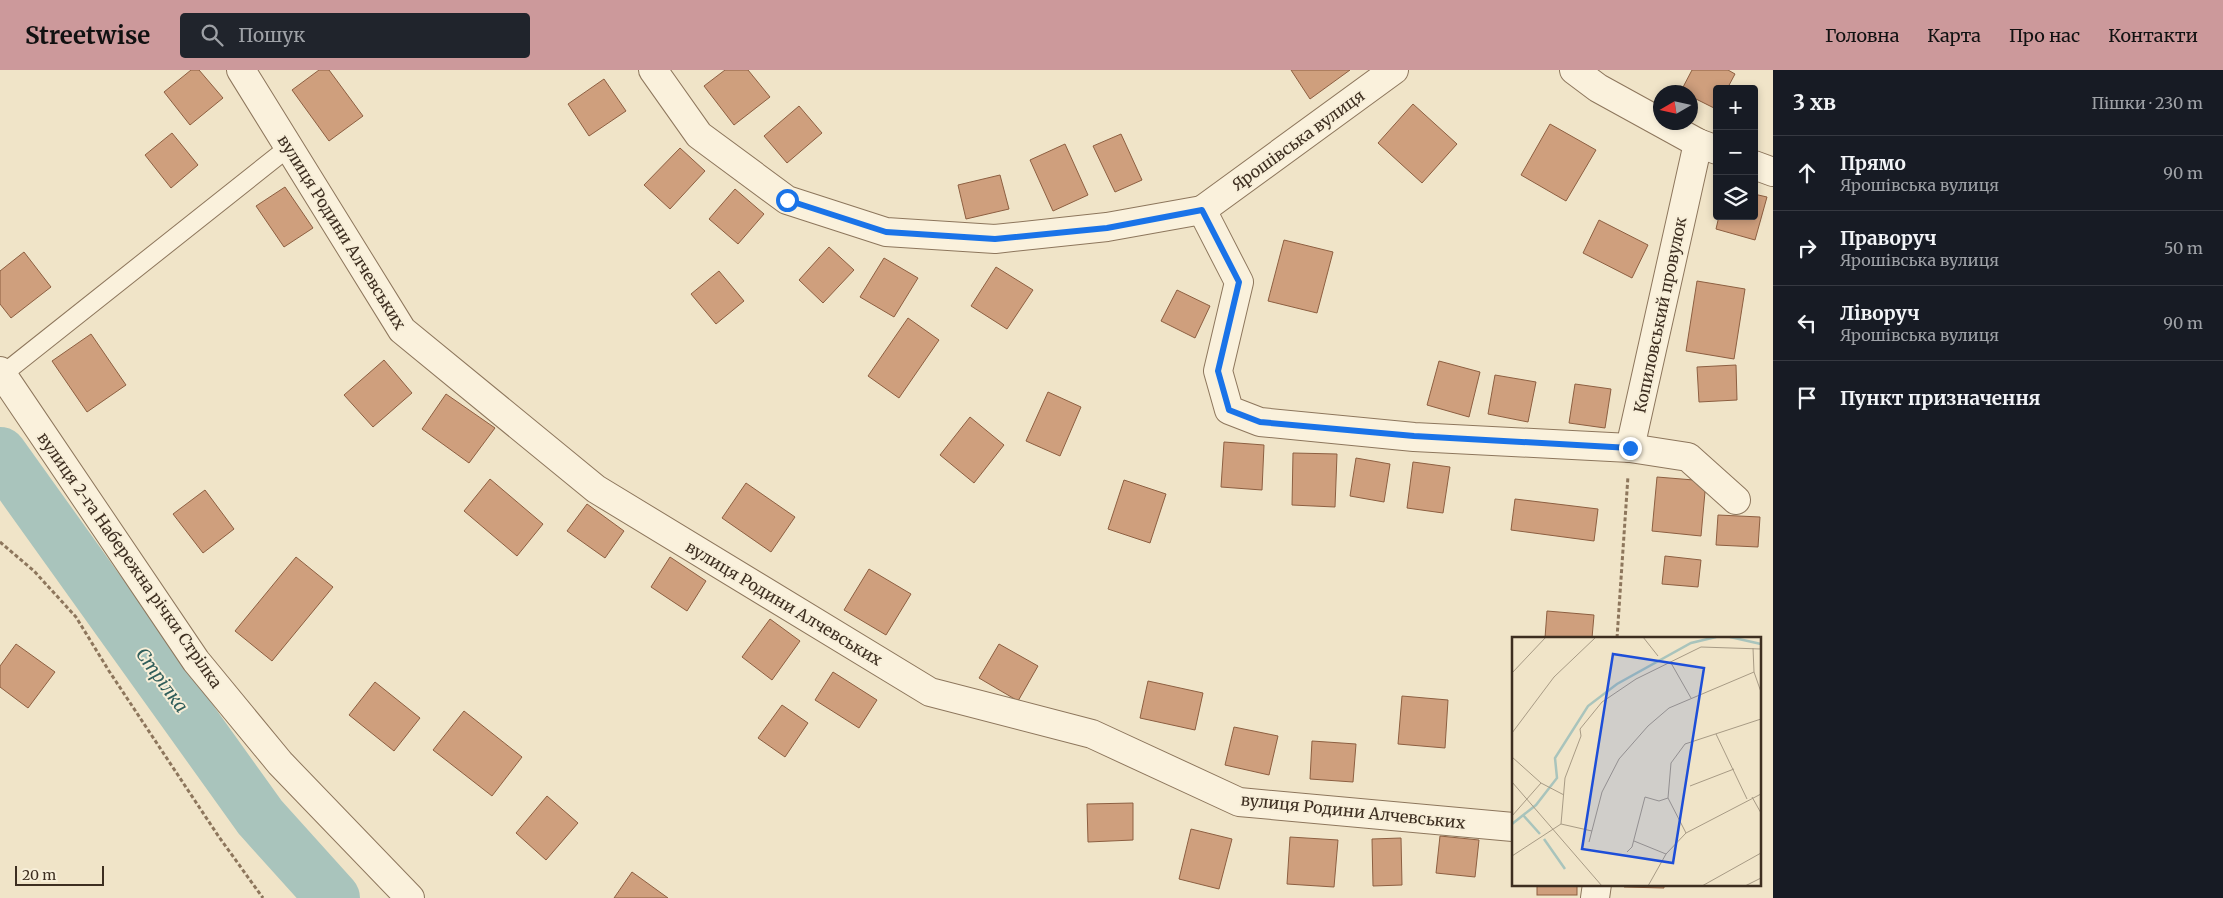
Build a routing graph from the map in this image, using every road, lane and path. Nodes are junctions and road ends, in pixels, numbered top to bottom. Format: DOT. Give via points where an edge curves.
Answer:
graph roads {
  1 [pos="241,70"];
  2 [pos="653,70"];
  3 [pos="1394,70"];
  4 [pos="1574,70"];
  5 [pos="289,147"];
  6 [pos="1707,147"];
  7 [pos="1758,166"];
  8 [pos="1773,172"];
  9 [pos="1202,210"];
  10 [pos="1,372"];
  11 [pos="1630,448"];
  12 [pos="1736,500"];
  13 [pos="0,542"];
  14 [pos="1617,637"];
  15 [pos="1512,827"];
  16 [pos="263,898"];
  17 [pos="410,898"];
  1 -- 5 [label="street, вулиця Родини Алчевських"];
  2 -- 9 [label="street, Ярошівська вулиця" via="699,135 787,200 886,232 995,239 1107,228"];
  3 -- 9 [label="street, Ярошівська вулиця"];
  4 -- 6 [label="street" via="1598,88"];
  5 -- 10 [label="lane"];
  5 -- 15 [label="street, вулиця Родини Алчевських" via="402,330 596,489 930,692 1092,734 1239,802"];
  6 -- 11 [label="street, Копиловський провулок"];
  7 -- 8 [label="street"];
  9 -- 11 [label="street" via="1239,282 1218,371 1229,410 1260,422 1414,436"];
  10 -- 17 [label="street, вулиця 2-га Набережна річки Стрілка" via="196,661 280,763"];
  11 -- 12 [label="street" via="1688,457"];
  11 -- 14 [label="path"];
  13 -- 16 [label="path" via="34,571 76,616 219,837"];
}
